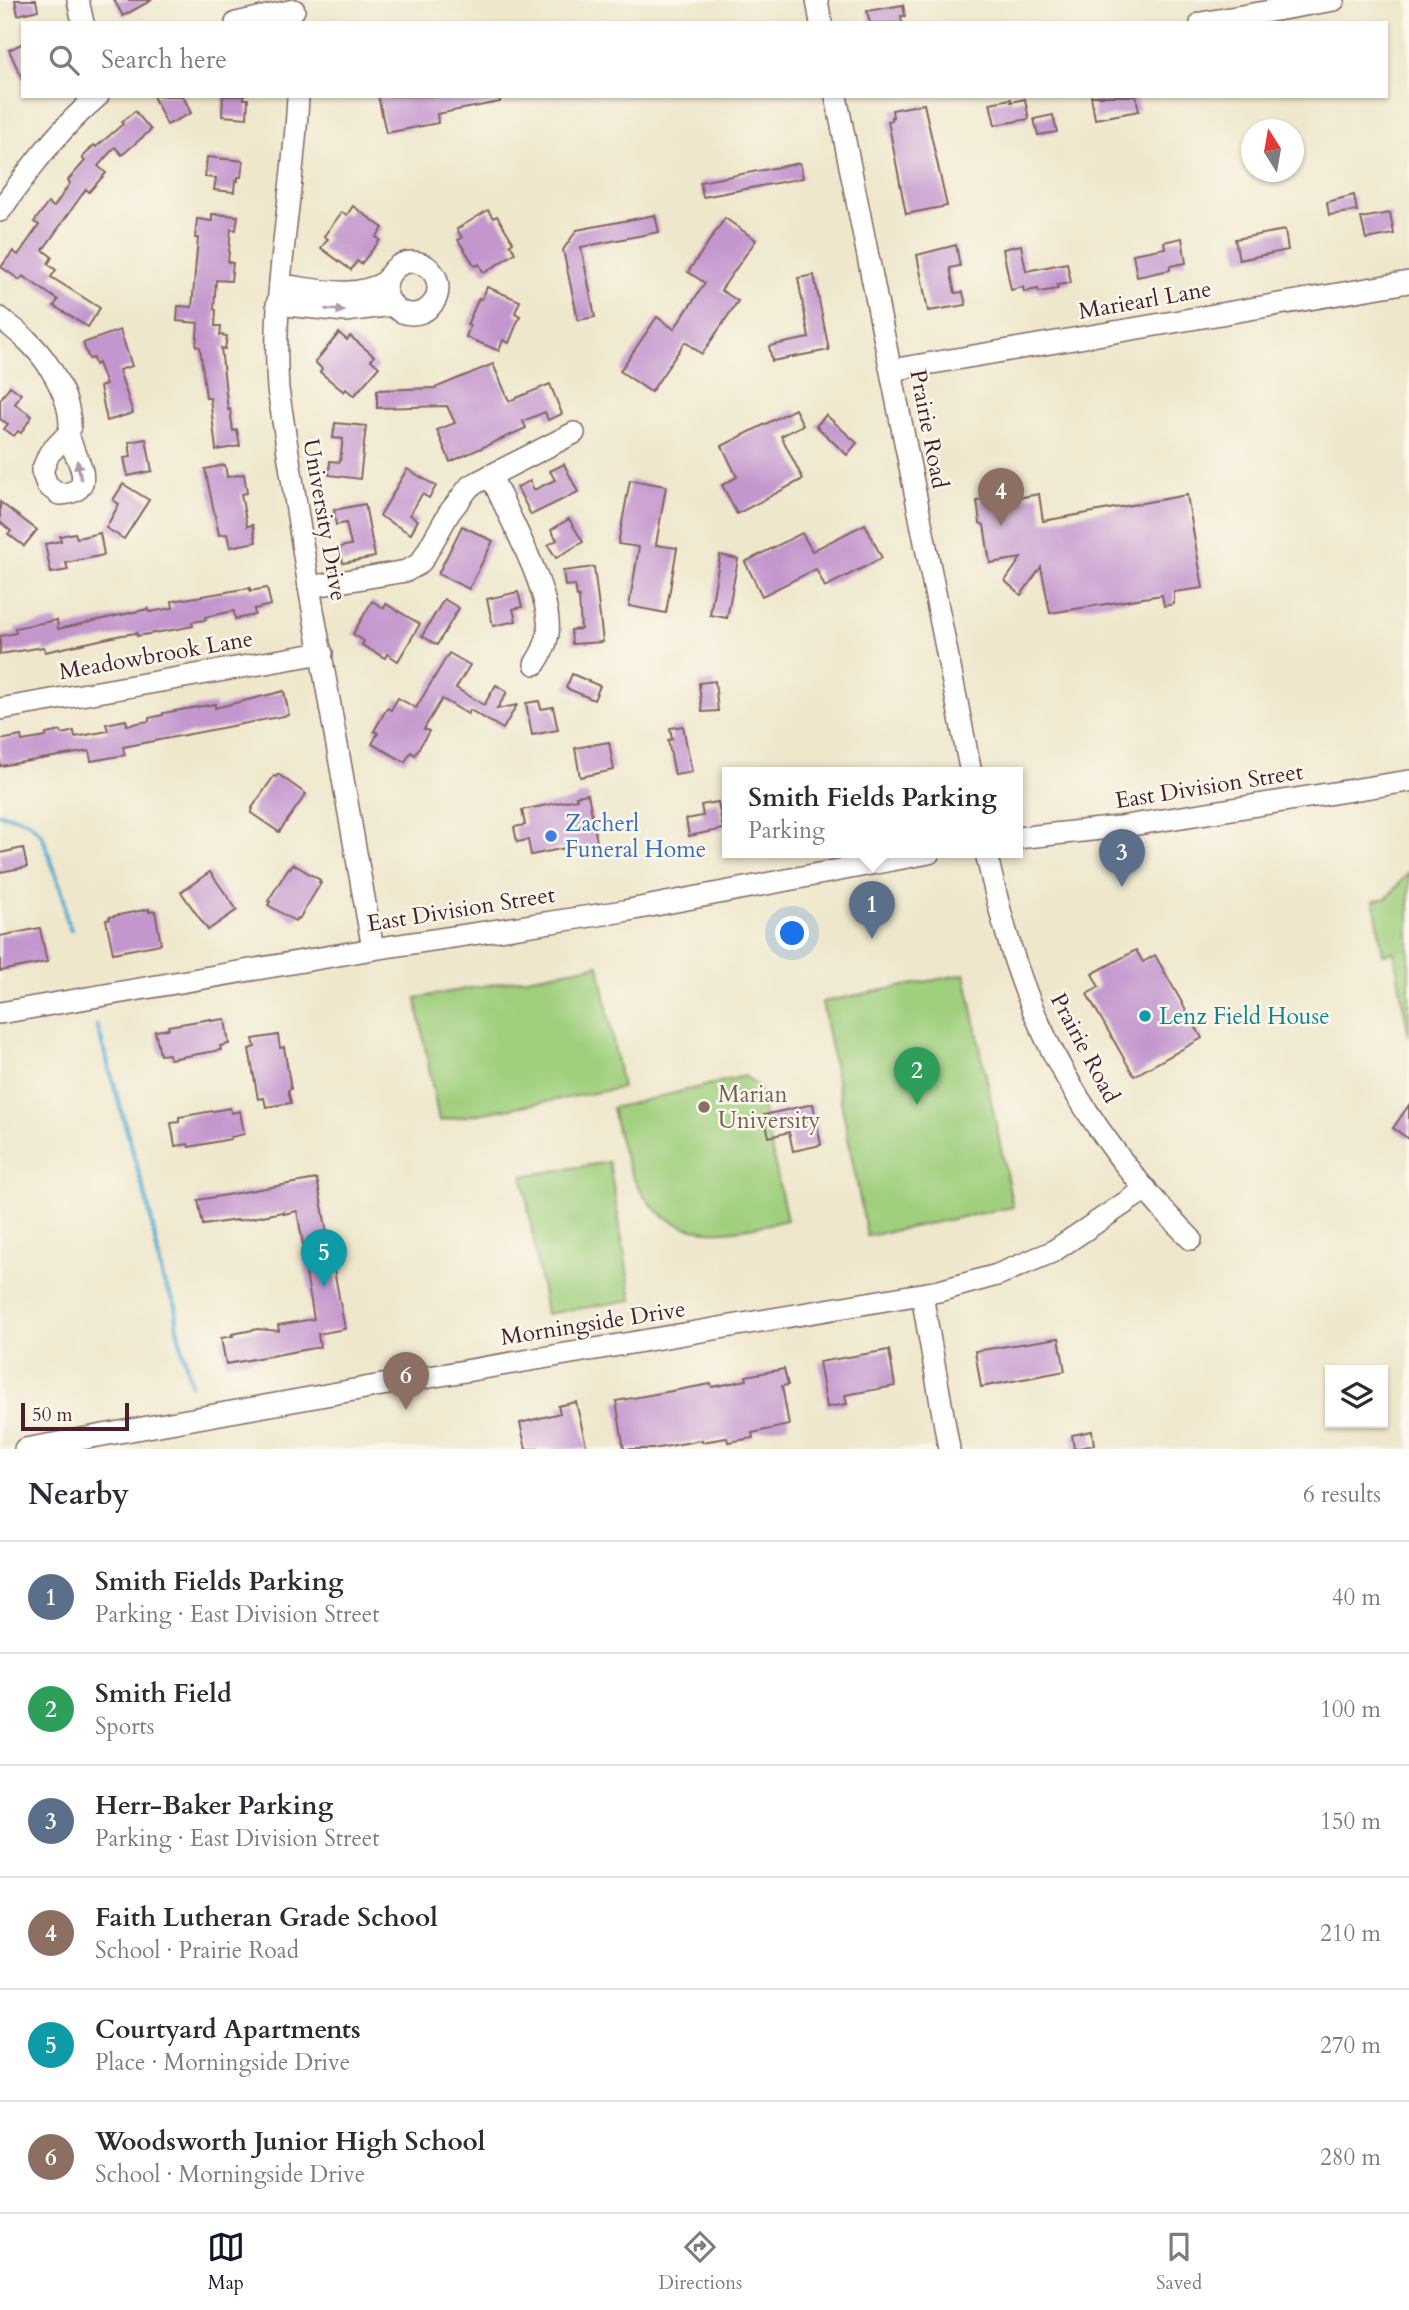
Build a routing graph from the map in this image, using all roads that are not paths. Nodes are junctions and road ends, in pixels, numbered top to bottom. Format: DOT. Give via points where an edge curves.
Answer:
graph roads {
  1 [pos="78,0"];
  2 [pos="817,0"];
  3 [pos="1334,0"];
  4 [pos="294,11"];
  5 [pos="83,21"];
  6 [pos="246,21"];
  7 [pos="821,21"];
  8 [pos="1213,21"];
  9 [pos="95,98"];
  10 [pos="298,98"];
  11 [pos="836,98"];
  12 [pos="0,211"];
  13 [pos="387,281"];
  14 [pos="1409,282"];
  15 [pos="279,294"];
  16 [pos="393,306"];
  17 [pos="0,318"];
  18 [pos="891,370"];
  19 [pos="574,433"];
  20 [pos="68,434"];
  21 [pos="491,475"];
  22 [pos="309,587"];
  23 [pos="322,653"];
  24 [pos="535,664"];
  25 [pos="0,709"];
  26 [pos="970,767"];
  27 [pos="1409,781"];
  28 [pos="1023,837"];
  29 [pos="903,858"];
  30 [pos="987,858"];
  31 [pos="373,949"];
  32 [pos="0,1013"];
  33 [pos="1146,1189"];
  34 [pos="1191,1239"];
  35 [pos="922,1295"];
  36 [pos="25,1449"];
  37 [pos="949,1449"];
  1 -- 5 [label="street"];
  2 -- 7 [label="street"];
  3 -- 8 [label="street"];
  4 -- 6 [label="street"];
  9 -- 12 [label="street" via="49,144"];
  10 -- 15 [label="street, University Drive"];
  11 -- 18 [label="street, Prairie Road"];
  13 -- 15 [label="street" via="363,292"];
  13 -- 16 [label="street"];
  13 -- 16 [label="street" via="398,265 417,262 438,281 435,300 420,313"];
  14 -- 18 [label="street, Mariearl Lane"];
  15 -- 16 [label="street, one-way" via="345,311"];
  15 -- 22 [label="street, University Drive" via="279,405"];
  17 -- 20 [label="street" via="33,345 53,372 68,413"];
  18 -- 26 [label="street, Prairie Road"];
  19 -- 21 [label="street"];
  21 -- 22 [label="street" via="460,496 415,566"];
  21 -- 24 [label="street" via="543,598 548,634"];
  22 -- 23 [label="street, University Drive"];
  23 -- 25 [label="street, Meadowbrook Lane"];
  23 -- 31 [label="street, University Drive"];
  27 -- 28 [label="street, East Division Street" via="1119,827"];
  29 -- 31 [label="street, East Division Street" via="624,911"];
  30 -- 33 [label="street, Prairie Road" via="1005,933 1042,1030 1092,1120"];
  31 -- 32 [label="street, East Division Street"];
  33 -- 34 [label="street, Prairie Road"];
  33 -- 35 [label="street, Morningside Drive" via="1045,1256 981,1280"];
  35 -- 36 [label="street, Morningside Drive" via="376,1385"];
  35 -- 37 [label="street"];
}
